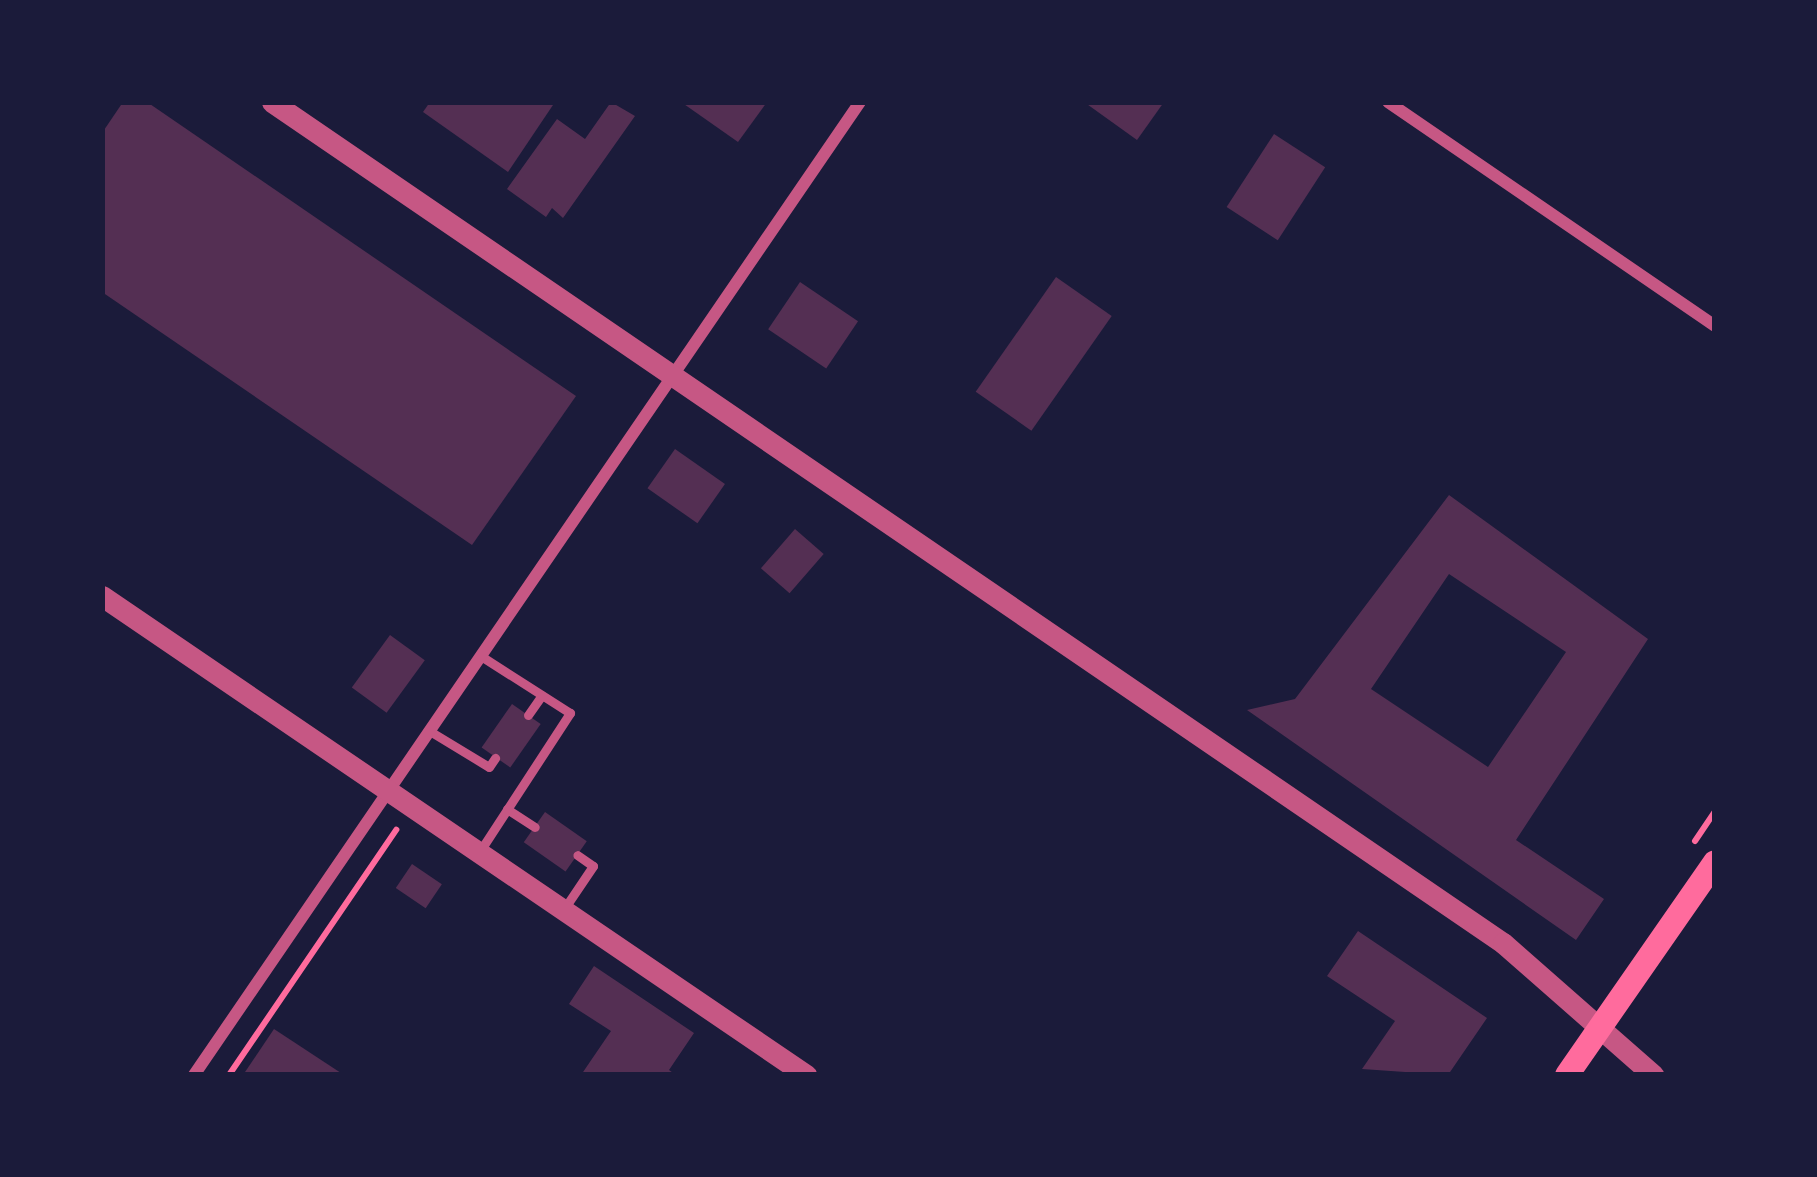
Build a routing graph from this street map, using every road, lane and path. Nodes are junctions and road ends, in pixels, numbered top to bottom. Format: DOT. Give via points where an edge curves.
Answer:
graph roads {
  1 [pos="272,102"];
  2 [pos="860,102"];
  3 [pos="1388,102"];
  4 [pos="1715,326"];
  5 [pos="675,377"];
  6 [pos="102,596"];
  7 [pos="481,656"];
  8 [pos="542,695"];
  9 [pos="528,715"];
  10 [pos="428,730"];
  11 [pos="492,762"];
  12 [pos="388,791"];
  13 [pos="507,809"];
  14 [pos="399,825"];
  15 [pos="535,827"];
  16 [pos="478,852"];
  17 [pos="577,855"];
  18 [pos="1715,862"];
  19 [pos="564,909"];
  20 [pos="1601,1027"];
  21 [pos="194,1075"];
  22 [pos="229,1075"];
  23 [pos="806,1075"];
  24 [pos="1567,1075"];
  25 [pos="1653,1075"];
  1 -- 5 [label="street"];
  2 -- 5 [label="street"];
  3 -- 4 [label="street"];
  5 -- 7 [label="street"];
  5 -- 20 [label="street" via="1503,943"];
  6 -- 12 [label="street"];
  7 -- 8 [label="lane"];
  7 -- 10 [label="street"];
  8 -- 9 [label="lane"];
  8 -- 13 [label="lane" via="570,713"];
  10 -- 11 [label="lane"];
  10 -- 12 [label="street"];
  12 -- 16 [label="street"];
  12 -- 21 [label="street"];
  13 -- 15 [label="lane"];
  13 -- 16 [label="lane"];
  14 -- 22 [label="path"];
  16 -- 19 [label="street"];
  17 -- 19 [label="lane" via="593,866"];
  18 -- 20 [label="main road"];
  19 -- 23 [label="street"];
  20 -- 24 [label="main road"];
  20 -- 25 [label="street"];
}
